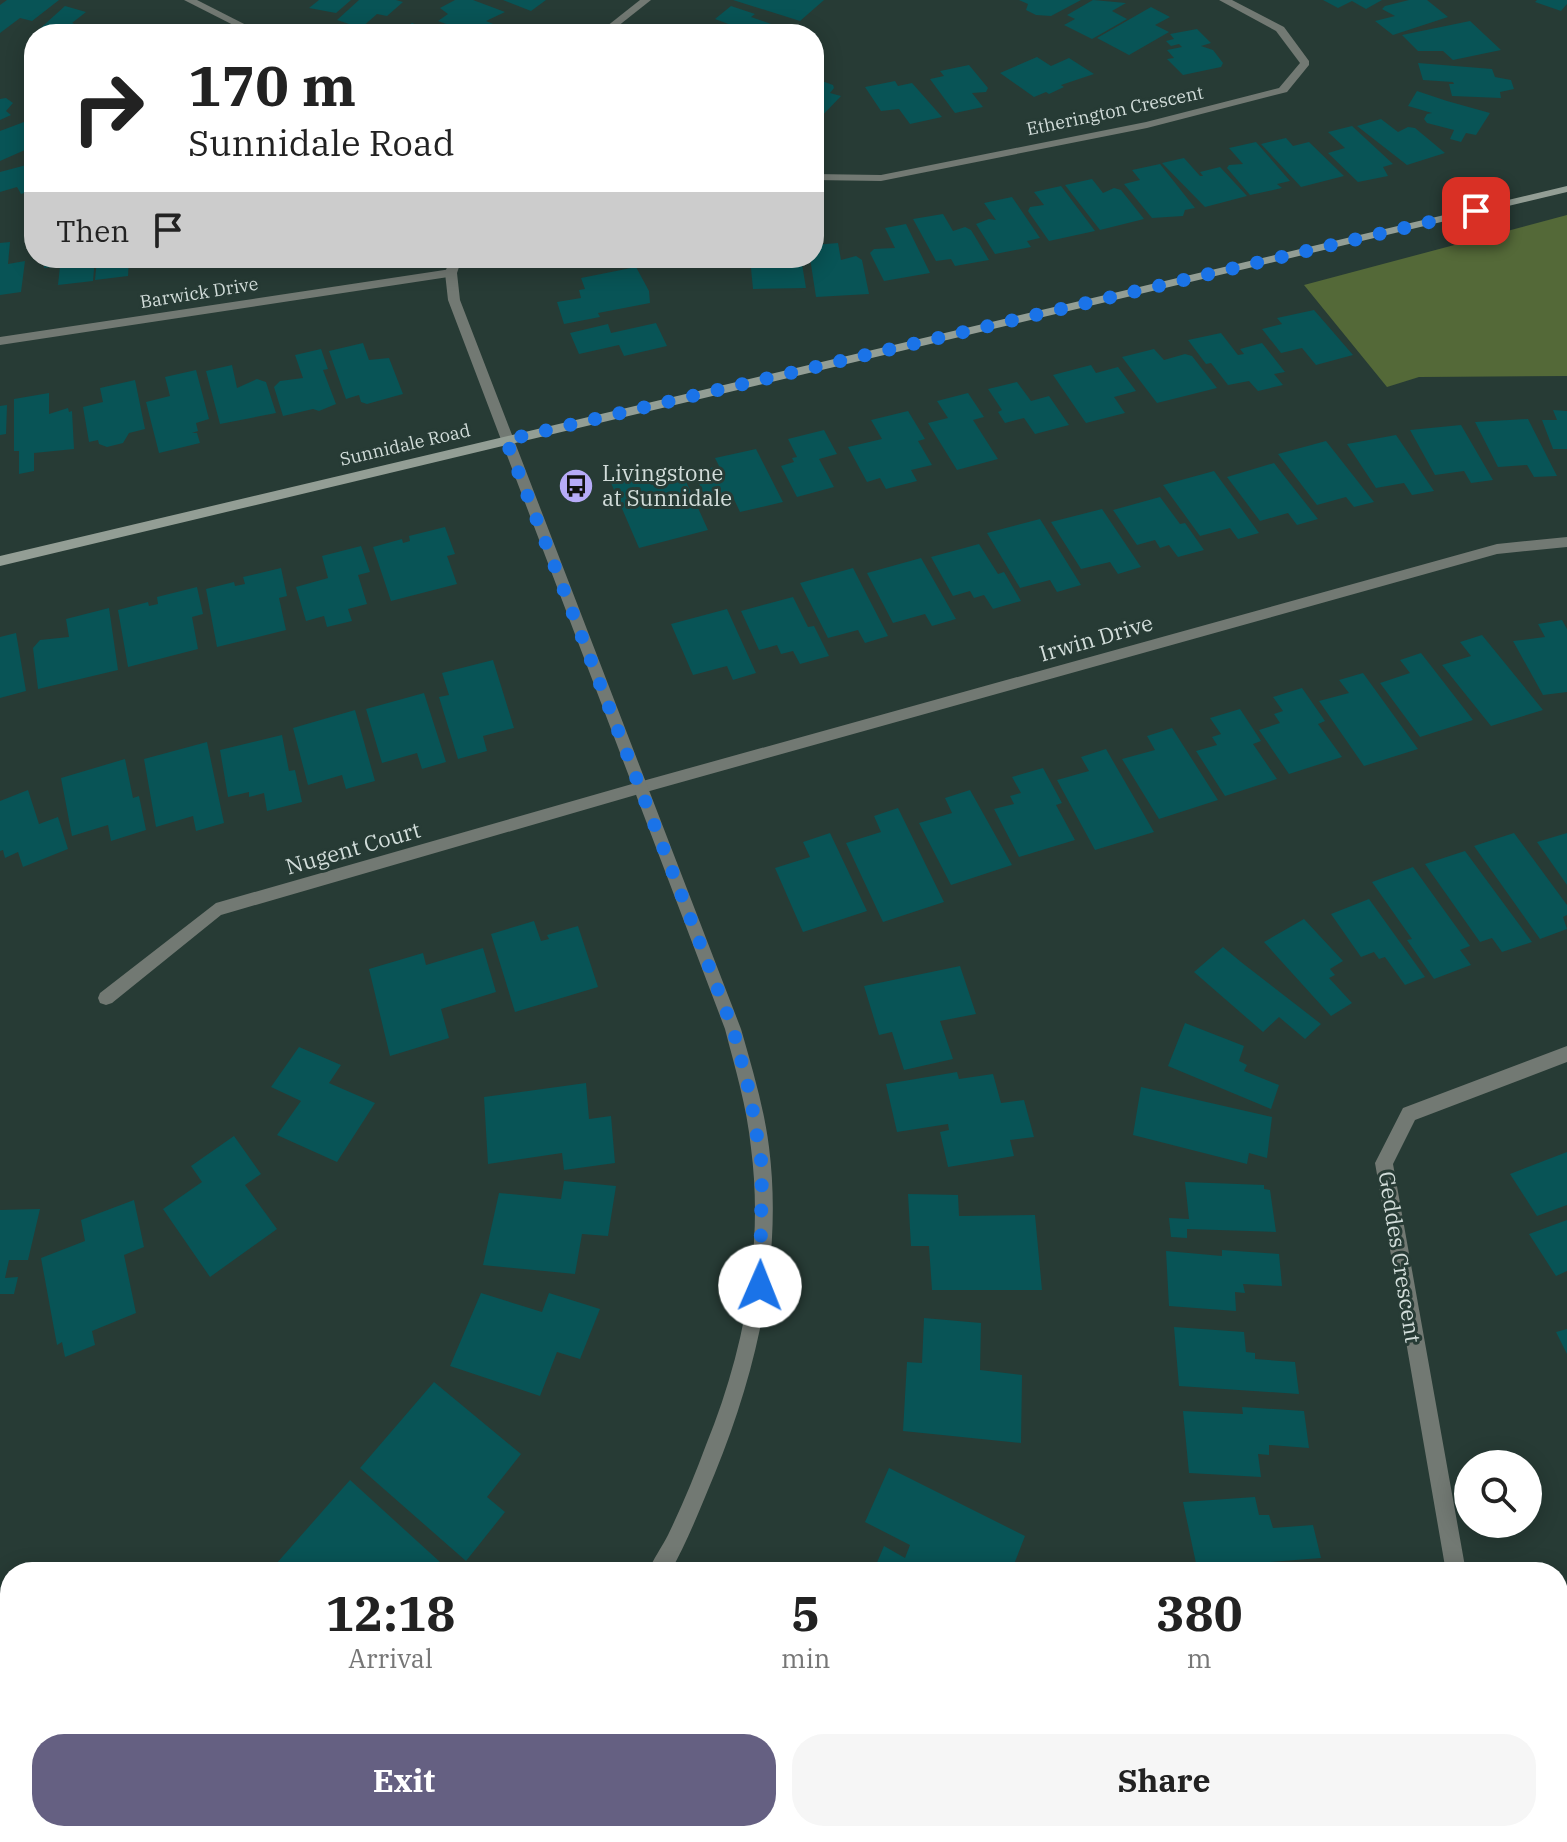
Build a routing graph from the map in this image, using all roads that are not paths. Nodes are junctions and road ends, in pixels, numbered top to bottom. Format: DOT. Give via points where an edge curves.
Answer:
graph roads {
  1 [pos="189,0"];
  2 [pos="646,0"];
  3 [pos="1224,0"];
  4 [pos="238,24"];
  5 [pos="615,24"];
  6 [pos="824,177"];
  7 [pos="1567,189"];
  8 [pos="453,268"];
  9 [pos="451,273"];
  10 [pos="0,341"];
  11 [pos="506,440"];
  12 [pos="1567,542"];
  13 [pos="0,561"];
  14 [pos="639,788"];
  15 [pos="106,998"];
  16 [pos="1567,1054"];
  17 [pos="669,1562"];
  18 [pos="1452,1562"];
  1 -- 4 [label="street"];
  2 -- 5 [label="street"];
  3 -- 6 [label="street, Etherington Crescent" via="1280,29 1305,63 1283,90 1147,125 881,178"];
  7 -- 11 [label="main road, Sunnidale Road"];
  8 -- 9 [label="street"];
  9 -- 10 [label="street, Barwick Drive"];
  9 -- 11 [label="street" via="454,300"];
  11 -- 13 [label="main road, Sunnidale Road"];
  11 -- 14 [label="street"];
  12 -- 14 [label="street, Irwin Drive" via="1497,549"];
  14 -- 15 [label="street, Nugent Court" via="216,910"];
  14 -- 17 [label="street" via="733,1029 762,1166 760,1286 746,1365"];
  16 -- 18 [label="street, Geddes Crescent" via="1409,1114 1384,1163"];
}
